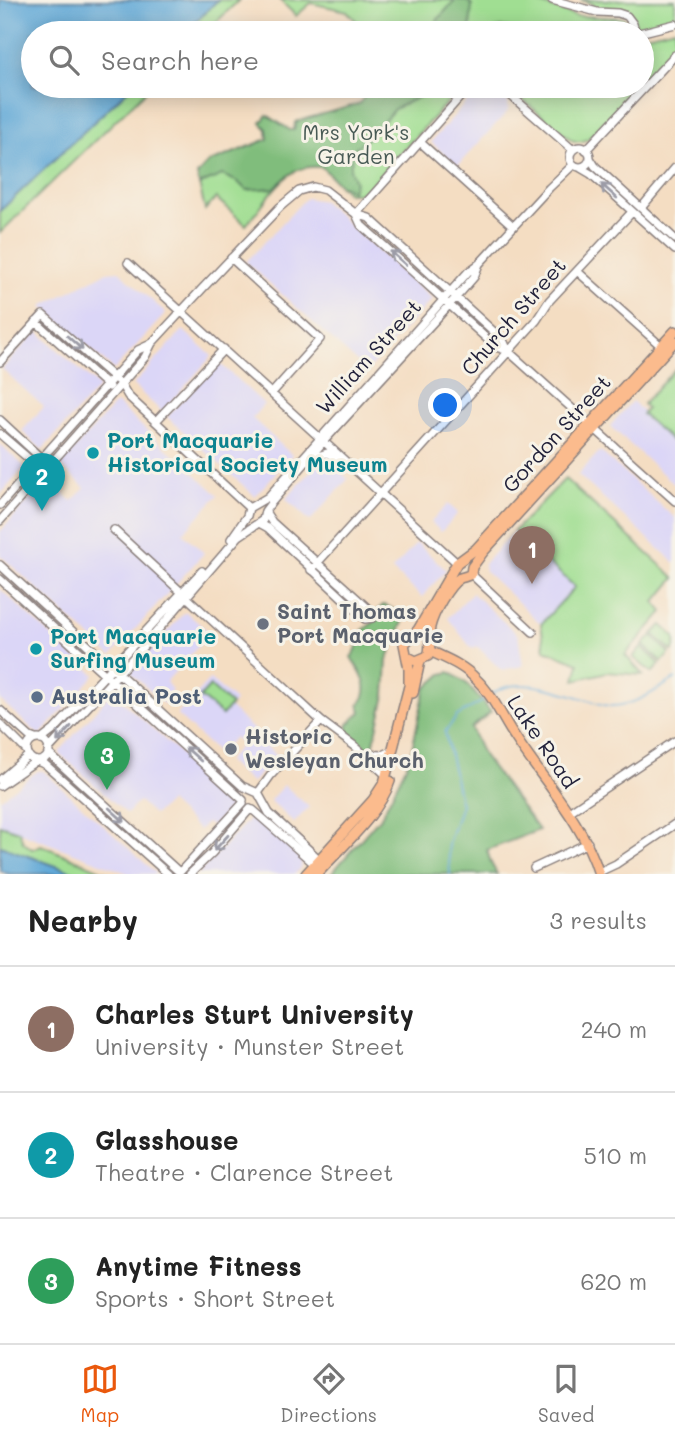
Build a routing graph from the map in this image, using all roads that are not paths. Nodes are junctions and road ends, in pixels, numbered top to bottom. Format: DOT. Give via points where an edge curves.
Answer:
graph roads {
  1 [pos="552,0"];
  2 [pos="631,21"];
  3 [pos="675,24"];
  4 [pos="654,29"];
  5 [pos="675,55"];
  6 [pos="654,79"];
  7 [pos="459,98"];
  8 [pos="514,98"];
  9 [pos="637,98"];
  10 [pos="420,142"];
  11 [pos="573,150"];
  12 [pos="588,154"];
  13 [pos="576,166"];
  14 [pos="675,168"];
  15 [pos="641,208"];
  16 [pos="632,212"];
  17 [pos="356,214"];
  18 [pos="513,226"];
  19 [pos="675,239"];
  20 [pos="675,250"];
  21 [pos="231,258"];
  22 [pos="128,263"];
  23 [pos="577,271"];
  24 [pos="453,295"];
  25 [pos="446,302"];
  26 [pos="181,311"];
  27 [pos="36,323"];
  28 [pos="675,331"];
  29 [pos="675,341"];
  30 [pos="152,343"];
  31 [pos="661,346"];
  32 [pos="224,349"];
  33 [pos="508,351"];
  34 [pos="0,362"];
  35 [pos="114,377"];
  36 [pos="121,384"];
  37 [pos="107,386"];
  38 [pos="114,392"];
  39 [pos="272,393"];
  40 [pos="128,396"];
  41 [pos="0,420"];
  42 [pos="156,421"];
  43 [pos="593,427"];
  44 [pos="0,434"];
  45 [pos="322,439"];
  46 [pos="39,462"];
  47 [pos="306,463"];
  48 [pos="47,467"];
  49 [pos="354,468"];
  50 [pos="380,492"];
  51 [pos="675,501"];
  52 [pos="0,505"];
  53 [pos="258,505"];
  54 [pos="248,512"];
  55 [pos="265,512"];
  56 [pos="0,521"];
  57 [pos="257,523"];
  58 [pos="114,530"];
  59 [pos="318,562"];
  60 [pos="458,564"];
  61 [pos="1,567"];
  62 [pos="311,570"];
  63 [pos="468,573"];
  64 [pos="0,579"];
  65 [pos="183,595"];
  66 [pos="533,632"];
  67 [pos="410,636"];
  68 [pos="130,647"];
  69 [pos="430,647"];
  70 [pos="93,649"];
  71 [pos="137,653"];
  72 [pos="85,656"];
  73 [pos="408,657"];
  74 [pos="421,660"];
  75 [pos="112,666"];
  76 [pos="119,673"];
  77 [pos="105,674"];
  78 [pos="112,681"];
  79 [pos="138,690"];
  80 [pos="131,697"];
  81 [pos="0,710"];
  82 [pos="321,721"];
  83 [pos="0,723"];
  84 [pos="39,740"];
  85 [pos="675,741"];
  86 [pos="393,750"];
  87 [pos="48,751"];
  88 [pos="27,753"];
  89 [pos="363,754"];
  90 [pos="36,761"];
  91 [pos="386,775"];
  92 [pos="73,776"];
  93 [pos="0,783"];
  94 [pos="66,783"];
  95 [pos="257,795"];
  96 [pos="243,802"];
  97 [pos="251,809"];
  98 [pos="569,812"];
  99 [pos="675,824"];
  100 [pos="587,843"];
  101 [pos="319,866"];
  102 [pos="534,868"];
  103 [pos="177,873"];
  104 [pos="599,873"];
  105 [pos="190,874"];
  106 [pos="306,874"];
  1 -- 2 [label="street" via="618,13"];
  3 -- 4 [label="street"];
  5 -- 6 [label="street"];
  7 -- 10 [label="street"];
  8 -- 11 [label="street"];
  9 -- 12 [label="street"];
  10 -- 17 [label="street"];
  10 -- 18 [label="street"];
  11 -- 12 [label="street" via="578,147"];
  11 -- 13 [label="street" via="570,156"];
  12 -- 13 [label="street" via="585,166"];
  12 -- 15 [label="street"];
  16 -- 13 [label="street, one-way"];
  13 -- 18 [label="street, William Street"];
  14 -- 15 [label="street"];
  15 -- 19 [label="street"];
  16 -- 20 [label="street"];
  16 -- 23 [label="street, Church Street"];
  17 -- 21 [label="street" via="330,192 306,189 288,199"];
  17 -- 24 [label="street" via="369,218"];
  25 -- 17 [label="street, one-way" via="361,225"];
  18 -- 24 [label="street, William Street" via="474,277"];
  21 -- 26 [label="street"];
  21 -- 39 [label="street" via="320,339"];
  22 -- 26 [label="street"];
  23 -- 31 [label="street"];
  23 -- 33 [label="street, Church Street"];
  24 -- 25 [label="street, William Street"];
  24 -- 33 [label="street" via="503,340"];
  25 -- 33 [label="street" via="496,347"];
  25 -- 45 [label="street, William Street"];
  26 -- 30 [label="street"];
  26 -- 32 [label="street"];
  27 -- 34 [label="street"];
  27 -- 35 [label="street, one-way" via="43,315"];
  27 -- 37 [label="street"];
  28 -- 31 [label="main road, Gordon Street"];
  29 -- 43 [label="main road, Gordon Street"];
  30 -- 35 [label="street" via="138,350"];
  30 -- 36 [label="street"];
  31 -- 43 [label="main road, Gordon Street"];
  32 -- 39 [label="street"];
  32 -- 42 [label="street"];
  33 -- 43 [label="street"];
  33 -- 50 [label="street, Church Street"];
  35 -- 36 [label="street"];
  35 -- 37 [label="street"];
  36 -- 38 [label="street"];
  36 -- 40 [label="street"];
  37 -- 38 [label="street"];
  37 -- 46 [label="street"];
  38 -- 40 [label="street"];
  38 -- 48 [label="street"];
  39 -- 45 [label="street"];
  40 -- 42 [label="street"];
  41 -- 46 [label="street"];
  42 -- 54 [label="street"];
  43 -- 51 [label="street"];
  43 -- 60 [label="main road, Gordon Street"];
  43 -- 63 [label="main road, Gordon Street"];
  44 -- 46 [label="street"];
  45 -- 47 [label="street, William Street"];
  45 -- 49 [label="street"];
  45 -- 53 [label="street, William Street"];
  46 -- 48 [label="street"];
  46 -- 52 [label="street"];
  47 -- 49 [label="street" via="327,453"];
  47 -- 55 [label="street, William Street"];
  48 -- 56 [label="street"];
  49 -- 50 [label="street"];
  50 -- 59 [label="street, Church Street"];
  50 -- 60 [label="street"];
  53 -- 54 [label="street, William Street"];
  53 -- 55 [label="street"];
  54 -- 57 [label="street" via="250,521"];
  54 -- 65 [label="street, William Street" via="236,533"];
  55 -- 57 [label="street, William Street"];
  55 -- 59 [label="street"];
  57 -- 62 [label="street"];
  57 -- 65 [label="street, William Street"];
  58 -- 65 [label="street"];
  59 -- 62 [label="street, Church Street"];
  59 -- 62 [label="street" via="372,612 372,618 365,619"];
  60 -- 63 [label="main road" via="456,574"];
  60 -- 63 [label="main road" via="469,561"];
  60 -- 67 [label="main road, Gordon Street"];
  61 -- 70 [label="street"];
  63 -- 66 [label="street"];
  63 -- 69 [label="main road, Gordon Street" via="436,610"];
  64 -- 72 [label="street"];
  65 -- 68 [label="street, William Street"];
  65 -- 71 [label="street, William Street"];
  65 -- 82 [label="street"];
  67 -- 69 [label="main road" via="423,635"];
  67 -- 73 [label="main road" via="404,644"];
  68 -- 71 [label="street" via="131,654"];
  68 -- 75 [label="street, William Street"];
  69 -- 74 [label="main road"];
  69 -- 98 [label="main road, Lake Road" via="484,687"];
  70 -- 72 [label="street" via="92,655"];
  70 -- 75 [label="street"];
  71 -- 76 [label="street, William Street"];
  72 -- 77 [label="street"];
  73 -- 74 [label="main road"];
  73 -- 86 [label="main road" via="409,686"];
  74 -- 101 [label="main road" via="385,795"];
  75 -- 76 [label="street"];
  75 -- 77 [label="street, William Street"];
  76 -- 78 [label="street, William Street"];
  76 -- 79 [label="street"];
  77 -- 78 [label="street"];
  77 -- 84 [label="street, William Street" via="54,730"];
  78 -- 80 [label="street"];
  78 -- 87 [label="street, William Street, one-way"];
  79 -- 80 [label="street" via="131,691"];
  79 -- 95 [label="street"];
  96 -- 80 [label="street, one-way"];
  81 -- 84 [label="street"];
  82 -- 89 [label="street"];
  82 -- 95 [label="street"];
  83 -- 88 [label="street"];
  84 -- 87 [label="street"];
  84 -- 88 [label="street" via="29,743"];
  85 -- 98 [label="street"];
  86 -- 89 [label="street" via="382,755"];
  86 -- 91 [label="main road"];
  87 -- 90 [label="street" via="44,759"];
  87 -- 92 [label="street"];
  88 -- 90 [label="street"];
  88 -- 93 [label="street"];
  89 -- 91 [label="street"];
  90 -- 93 [label="street"];
  90 -- 94 [label="street"];
  91 -- 101 [label="main road" via="373,800"];
  92 -- 94 [label="street"];
  92 -- 103 [label="street, one-way"];
  94 -- 103 [label="street"];
  95 -- 96 [label="street" via="245,795"];
  95 -- 97 [label="street" via="260,806"];
  95 -- 101 [label="street"];
  96 -- 97 [label="street"];
  96 -- 103 [label="street"];
  97 -- 101 [label="street"];
  97 -- 105 [label="street, one-way"];
  98 -- 100 [label="main road, Lake Road"];
  99 -- 104 [label="street"];
  100 -- 102 [label="street"];
  100 -- 104 [label="main road, Lake Road"];
  101 -- 106 [label="main road"];
}
